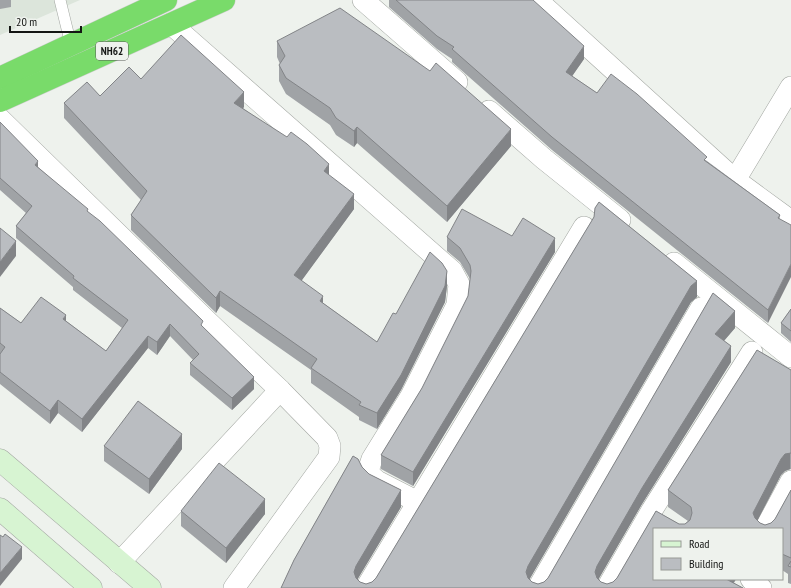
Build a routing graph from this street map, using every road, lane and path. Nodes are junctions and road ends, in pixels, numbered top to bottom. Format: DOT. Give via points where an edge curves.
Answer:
graph roads {
  1 [pos="60,0"];
  2 [pos="166,0"];
  3 [pos="224,0"];
  4 [pos="363,0"];
  5 [pos="536,0"];
  6 [pos="171,24"];
  7 [pos="71,45"];
  8 [pos="0,78"];
  9 [pos="791,87"];
  10 [pos="0,101"];
  11 [pos="0,119"];
  12 [pos="735,180"];
  13 [pos="791,221"];
  14 [pos="584,227"];
  15 [pos="634,231"];
  16 [pos="658,250"];
  17 [pos="701,308"];
  18 [pos="752,352"];
  19 [pos="791,357"];
  20 [pos="280,390"];
  21 [pos="0,460"];
  22 [pos="791,481"];
  23 [pos="418,502"];
  24 [pos="0,509"];
  25 [pos="766,528"];
  26 [pos="119,563"];
  27 [pos="752,580"];
  28 [pos="91,588"];
  29 [pos="150,588"];
  30 [pos="234,588"];
  31 [pos="366,588"];
  32 [pos="538,588"];
  33 [pos="607,588"];
  34 [pos="761,588"];
  1 -- 7 [label="lane"];
  2 -- 7 [label="highway, NH62"];
  3 -- 6 [label="highway, NH62"];
  4 -- 15 [label="street" via="544,159"];
  5 -- 12 [label="street"];
  6 -- 10 [label="highway, NH62"];
  6 -- 23 [label="street" via="452,271 459,284 458,305 411,396 369,468 370,475 377,481"];
  7 -- 8 [label="highway, NH62"];
  9 -- 12 [label="street"];
  11 -- 20 [label="street"];
  12 -- 13 [label="street"];
  14 -- 23 [label="street"];
  16 -- 19 [label="street"];
  17 -- 32 [label="street"];
  18 -- 33 [label="street" via="661,516"];
  20 -- 26 [label="street"];
  20 -- 30 [label="street" via="326,438 330,446 329,457"];
  21 -- 26 [label="street"];
  22 -- 25 [label="street"];
  23 -- 31 [label="street"];
  24 -- 28 [label="street"];
  26 -- 29 [label="street"];
  27 -- 34 [label="street"];
}
